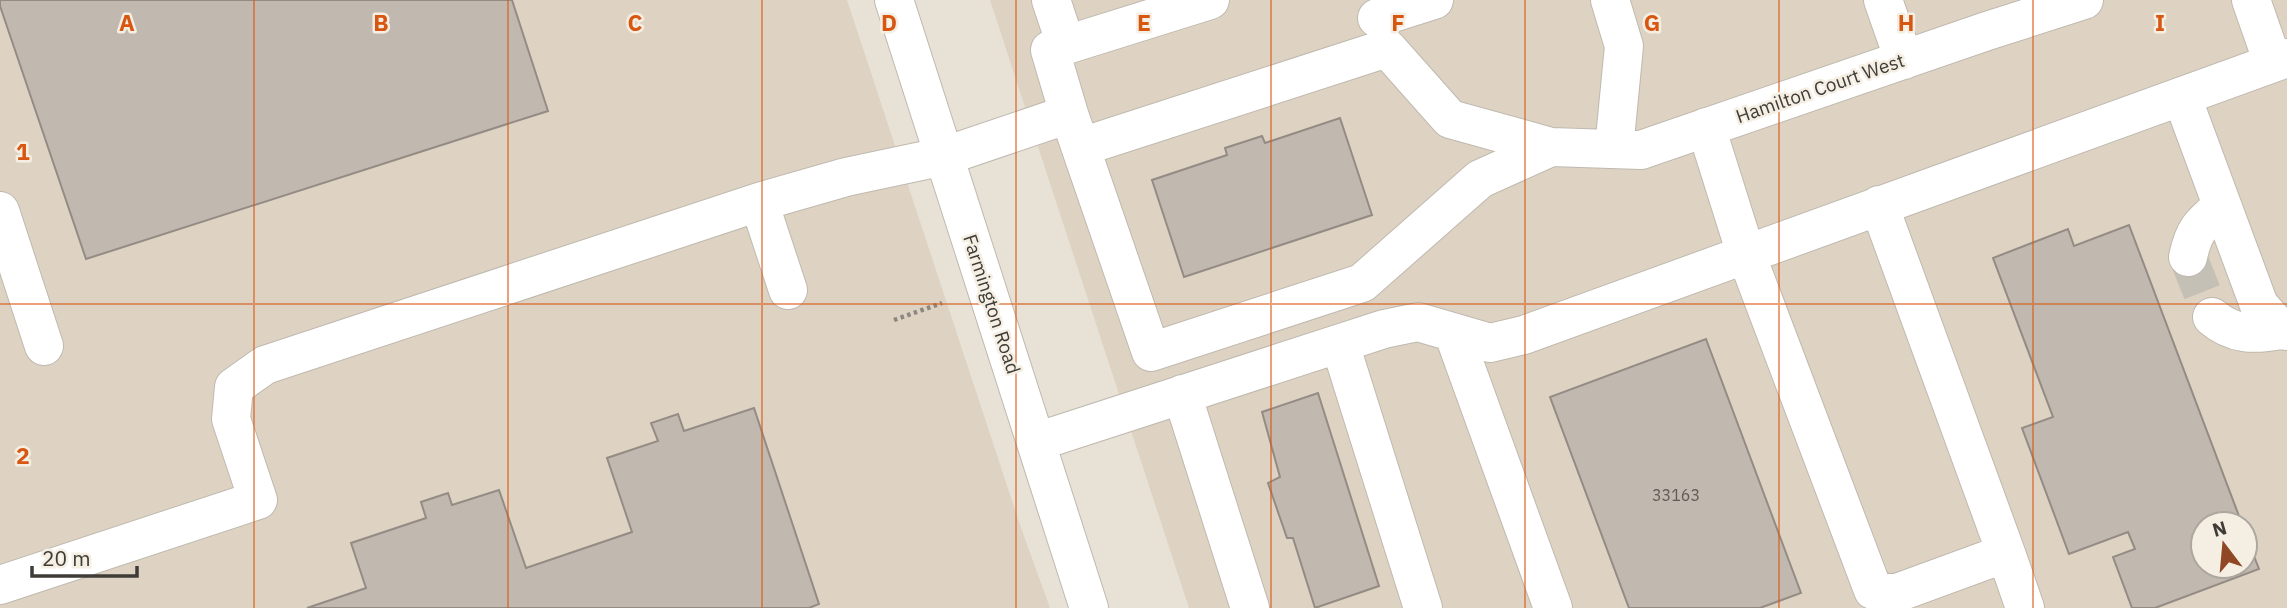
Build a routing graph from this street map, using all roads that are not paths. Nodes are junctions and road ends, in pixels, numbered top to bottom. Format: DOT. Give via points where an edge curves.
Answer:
graph roads {
  1 [pos="894,0"];
  2 [pos="1051,0"];
  3 [pos="1210,0"];
  4 [pos="1434,0"];
  5 [pos="1610,0"];
  6 [pos="1883,0"];
  7 [pos="2084,0"];
  8 [pos="2250,0"];
  9 [pos="1378,22"];
  10 [pos="1066,46"];
  11 [pos="1903,60"];
  12 [pos="2280,61"];
  13 [pos="2182,97"];
  14 [pos="1706,127"];
  15 [pos="1075,131"];
  16 [pos="1551,147"];
  17 [pos="1614,149"];
  18 [pos="945,156"];
  19 [pos="759,202"];
  20 [pos="1879,205"];
  21 [pos="2222,206"];
  22 [pos="0,211"];
  23 [pos="1746,254"];
  24 [pos="2188,257"];
  25 [pos="788,290"];
  26 [pos="2212,317"];
  27 [pos="2284,330"];
  28 [pos="1453,332"];
  29 [pos="1340,344"];
  30 [pos="44,346"];
  31 [pos="1182,394"];
  32 [pos="1036,442"];
  33 [pos="2006,553"];
  34 [pos="0,585"];
  35 [pos="1089,608"];
  36 [pos="1250,608"];
  37 [pos="1423,608"];
  38 [pos="1553,608"];
  39 [pos="2025,608"];
  1 -- 18 [label="street, Farmington Road"];
  2 -- 10 [label="street"];
  3 -- 10 [label="street"];
  4 -- 9 [label="street"];
  5 -- 17 [label="street" via="1624,46"];
  6 -- 11 [label="street"];
  7 -- 11 [label="street, Hamilton Court West"];
  8 -- 12 [label="street"];
  9 -- 15 [label="street"];
  9 -- 16 [label="street" via="1450,119"];
  10 -- 15 [label="street" via="1050,50"];
  11 -- 14 [label="street, Hamilton Court West"];
  12 -- 13 [label="street"];
  13 -- 20 [label="street"];
  13 -- 21 [label="street"];
  14 -- 17 [label="street, Hamilton Court West" via="1641,150"];
  14 -- 23 [label="street"];
  15 -- 16 [label="street" via="1151,352 1362,282 1480,179"];
  15 -- 18 [label="street"];
  16 -- 17 [label="street, Hamilton Court West"];
  18 -- 19 [label="street"];
  18 -- 32 [label="street, Farmington Road"];
  19 -- 25 [label="street"];
  19 -- 34 [label="street" via="265,365 234,387 231,419 258,500"];
  20 -- 23 [label="street"];
  20 -- 33 [label="street"];
  21 -- 24 [label="street" via="2192,236"];
  21 -- 27 [label="street" via="2259,305"];
  22 -- 30 [label="street"];
  23 -- 28 [label="street" via="1524,335 1490,343"];
  23 -- 33 [label="street" via="1873,590 1894,594"];
  26 -- 27 [label="street" via="2223,327 2257,335"];
  28 -- 29 [label="street" via="1418,323"];
  28 -- 38 [label="street"];
  29 -- 31 [label="street"];
  29 -- 37 [label="street"];
  31 -- 32 [label="street"];
  31 -- 36 [label="street"];
  32 -- 35 [label="street, Farmington Road"];
  33 -- 39 [label="street"];
}
